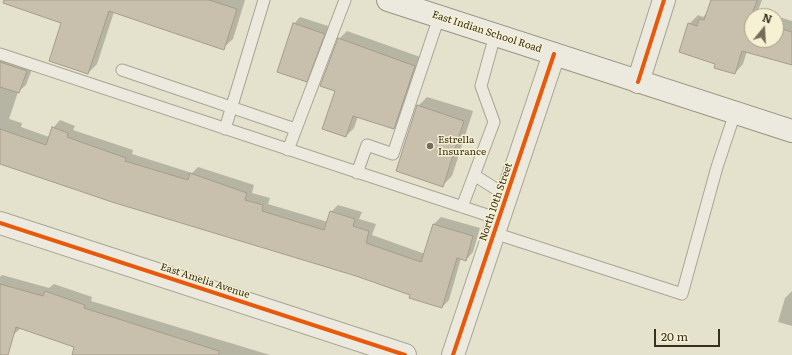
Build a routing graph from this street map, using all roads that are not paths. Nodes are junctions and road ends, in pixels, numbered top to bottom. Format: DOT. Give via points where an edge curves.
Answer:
graph roads {
  1 [pos="264,0"];
  2 [pos="345,0"];
  3 [pos="388,0"];
  4 [pos="664,0"];
  5 [pos="439,17"];
  6 [pos="495,35"];
  7 [pos="0,54"];
  8 [pos="554,54"];
  9 [pos="122,70"];
  10 [pos="638,82"];
  11 [pos="232,108"];
  12 [pos="735,113"];
  13 [pos="225,129"];
  14 [pos="295,129"];
  15 [pos="792,131"];
  16 [pos="288,150"];
  17 [pos="358,173"];
  18 [pos="474,175"];
  19 [pos="507,196"];
  20 [pos="462,207"];
  21 [pos="0,223"];
  22 [pos="497,226"];
  23 [pos="405,355"];
  24 [pos="453,355"];
  1 -- 11 [label="lane"];
  2 -- 14 [label="lane"];
  3 -- 5 [label="street, East Indian School Road"];
  4 -- 10 [label="street"];
  5 -- 6 [label="street, East Indian School Road"];
  5 -- 17 [label="lane" via="393,154 366,145"];
  6 -- 8 [label="street, East Indian School Road"];
  6 -- 18 [label="lane" via="481,86 494,122"];
  7 -- 13 [label="lane"];
  8 -- 10 [label="street, East Indian School Road"];
  8 -- 19 [label="street, North 10th Street"];
  9 -- 11 [label="lane"];
  10 -- 12 [label="street, East Indian School Road"];
  11 -- 13 [label="lane"];
  11 -- 14 [label="lane"];
  12 -- 15 [label="street, East Indian School Road"];
  12 -- 22 [label="lane" via="717,166 682,294"];
  13 -- 16 [label="lane"];
  14 -- 16 [label="lane"];
  16 -- 17 [label="lane"];
  17 -- 20 [label="lane"];
  18 -- 19 [label="lane"];
  18 -- 20 [label="lane"];
  19 -- 22 [label="street, North 10th Street"];
  20 -- 22 [label="lane"];
  21 -- 23 [label="street, East Amelia Avenue"];
  22 -- 24 [label="street, North 10th Street"];
}
